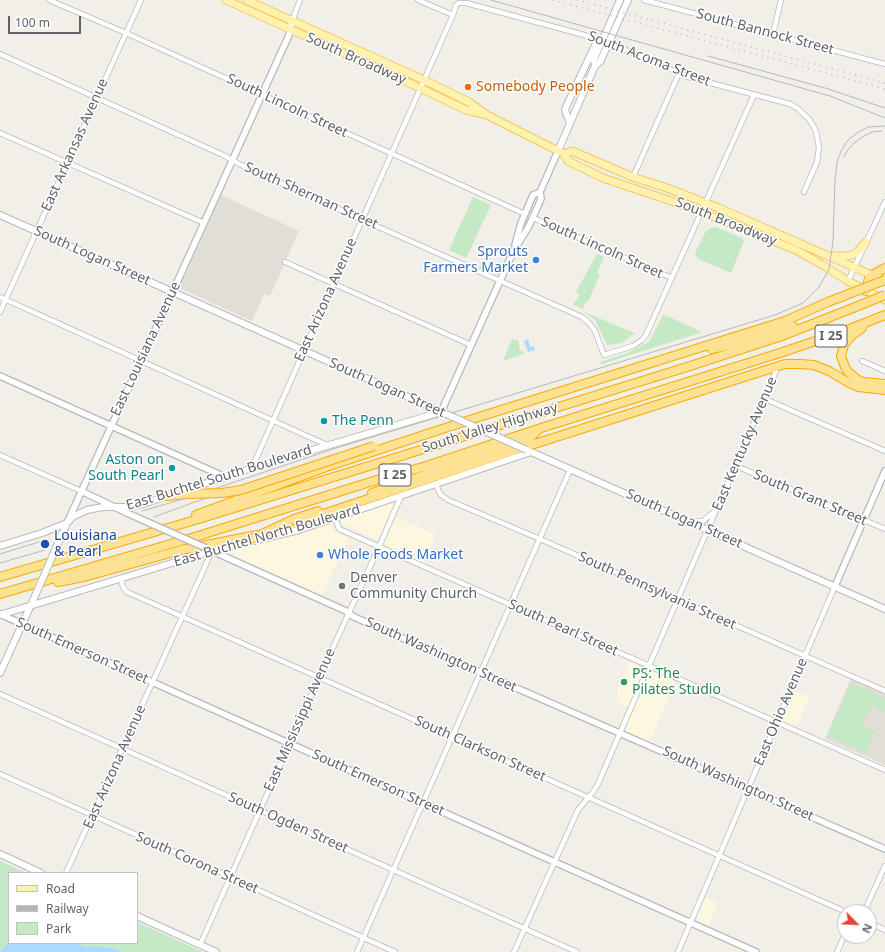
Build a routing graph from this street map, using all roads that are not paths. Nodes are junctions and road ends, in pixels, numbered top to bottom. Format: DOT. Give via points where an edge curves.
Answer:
graph roads {
  1 [pos="48,0"];
  2 [pos="141,0"];
  3 [pos="226,0"];
  4 [pos="246,0"];
  5 [pos="300,0"];
  6 [pos="418,0"];
  7 [pos="620,0"];
  8 [pos="628,0"];
  9 [pos="644,0"];
  10 [pos="781,0"];
  11 [pos="453,15"];
  12 [pos="291,25"];
  13 [pos="126,33"];
  14 [pos="773,34"];
  15 [pos="599,39"];
  16 [pos="0,54"];
  17 [pos="885,64"];
  18 [pos="595,66"];
  19 [pos="679,73"];
  20 [pos="424,80"];
  21 [pos="420,88"];
  22 [pos="754,94"];
  23 [pos="262,95"];
  24 [pos="97,98"];
  25 [pos="487,115"];
  26 [pos="570,123"];
  27 [pos="0,134"];
  28 [pos="561,152"];
  29 [pos="391,154"];
  30 [pos="232,160"];
  31 [pos="67,164"];
  32 [pos="633,177"];
  33 [pos="540,192"];
  34 [pos="804,192"];
  35 [pos="533,195"];
  36 [pos="885,202"];
  37 [pos="706,203"];
  38 [pos="702,212"];
  39 [pos="525,214"];
  40 [pos="0,215"];
  41 [pos="533,218"];
  42 [pos="362,219"];
  43 [pos="204,223"];
  44 [pos="36,232"];
  45 [pos="866,242"];
  46 [pos="513,252"];
  47 [pos="828,256"];
  48 [pos="285,262"];
  49 [pos="854,268"];
  50 [pos="885,268"];
  51 [pos="872,275"];
  52 [pos="672,278"];
  53 [pos="885,280"];
  54 [pos="499,281"];
  55 [pos="848,281"];
  56 [pos="333,284"];
  57 [pos="866,291"];
  58 [pos="173,292"];
  59 [pos="885,295"];
  60 [pos="0,297"];
  61 [pos="6,300"];
  62 [pos="885,300"];
  63 [pos="844,311"];
  64 [pos="0,312"];
  65 [pos="883,316"];
  66 [pos="471,345"];
  67 [pos="304,351"];
  68 [pos="141,360"];
  69 [pos="862,361"];
  70 [pos="638,366"];
  71 [pos="776,371"];
  72 [pos="885,371"];
  73 [pos="0,376"];
  74 [pos="885,384"];
  75 [pos="874,389"];
  76 [pos="885,390"];
  77 [pos="885,394"];
  78 [pos="765,399"];
  79 [pos="443,412"];
  80 [pos="482,416"];
  81 [pos="273,420"];
  82 [pos="111,426"];
  83 [pos="541,428"];
  84 [pos="327,445"];
  85 [pos="529,451"];
  86 [pos="885,451"];
  87 [pos="0,455"];
  88 [pos="736,466"];
  89 [pos="252,468"];
  90 [pos="570,470"];
  91 [pos="885,471"];
  92 [pos="225,477"];
  93 [pos="436,484"];
  94 [pos="81,491"];
  95 [pos="168,496"];
  96 [pos="401,496"];
  97 [pos="118,508"];
  98 [pos="718,508"];
  99 [pos="335,518"];
  100 [pos="864,520"];
  101 [pos="688,521"];
  102 [pos="67,523"];
  103 [pos="708,530"];
  104 [pos="885,530"];
  105 [pos="129,539"];
  106 [pos="540,539"];
  107 [pos="239,544"];
  108 [pos="0,545"];
  109 [pos="379,547"];
  110 [pos="212,551"];
  111 [pos="0,577"];
  112 [pos="121,579"];
  113 [pos="835,586"];
  114 [pos="4,593"];
  115 [pos="678,600"];
  116 [pos="511,605"];
  117 [pos="31,606"];
  118 [pos="885,609"];
  119 [pos="348,613"];
  120 [pos="0,614"];
  121 [pos="182,617"];
  122 [pos="22,624"];
  123 [pos="805,656"];
  124 [pos="649,666"];
  125 [pos="482,672"];
  126 [pos="0,673"];
  127 [pos="319,678"];
  128 [pos="153,682"];
  129 [pos="885,691"];
  130 [pos="0,694"];
  131 [pos="777,722"];
  132 [pos="620,732"];
  133 [pos="453,737"];
  134 [pos="290,743"];
  135 [pos="123,749"];
  136 [pos="885,770"];
  137 [pos="0,774"];
  138 [pos="748,789"];
  139 [pos="589,797"];
  140 [pos="422,804"];
  141 [pos="260,810"];
  142 [pos="93,816"];
  143 [pos="885,849"];
  144 [pos="0,854"];
  145 [pos="720,856"];
  146 [pos="555,862"];
  147 [pos="885,866"];
  148 [pos="393,870"];
  149 [pos="39,872"];
  150 [pos="66,872"];
  151 [pos="230,877"];
  152 [pos="869,904"];
  153 [pos="837,908"];
  154 [pos="138,916"];
  155 [pos="691,923"];
  156 [pos="525,929"];
  157 [pos="363,938"];
  158 [pos="200,945"];
  159 [pos="216,952"];
  160 [pos="357,952"];
  161 [pos="395,952"];
  162 [pos="514,952"];
  163 [pos="576,952"];
  164 [pos="678,952"];
  165 [pos="756,952"];
  1 -- 13 [label="street, South Lincoln Street"];
  2 -- 13 [label="street, East Arkansas Avenue"];
  3 -- 12 [label="main road, South Broadway"];
  4 -- 12 [label="main road, South Broadway"];
  5 -- 12 [label="street"];
  6 -- 11 [label="street"];
  7 -- 18 [label="main road" via="594,59"];
  8 -- 18 [label="main road" via="600,62"];
  9 -- 14 [label="street, South Bannock Street"];
  10 -- 14 [label="street"];
  11 -- 15 [label="street, South Acoma Street" via="457,4 466,3"];
  11 -- 20 [label="street, East Arizona Avenue"];
  12 -- 20 [label="main road, South Broadway"];
  12 -- 21 [label="main road, South Broadway"];
  12 -- 23 [label="street, East Louisiana Avenue"];
  13 -- 23 [label="street, South Lincoln Street"];
  13 -- 24 [label="street, East Arkansas Avenue"];
  14 -- 17 [label="street, South Bannock Street"];
  15 -- 19 [label="street, South Acoma Street, bridge"];
  15 -- 26 [label="main road" via="566,107"];
  16 -- 24 [label="street, South Sherman Street"];
  18 -- 26 [label="main road"];
  19 -- 22 [label="street, South Acoma Street"];
  19 -- 32 [label="street"];
  20 -- 21 [label="street, East Arizona Avenue"];
  20 -- 25 [label="main road, South Broadway" via="469,102"];
  21 -- 25 [label="main road, South Broadway" via="466,110"];
  21 -- 29 [label="street, East Arizona Avenue"];
  22 -- 34 [label="street, South Acoma Street" via="790,104 803,113 813,125 818,139 818,155"];
  22 -- 37 [label="street"];
  23 -- 29 [label="street, South Lincoln Street"];
  23 -- 30 [label="street, East Louisiana Avenue"];
  24 -- 30 [label="street, South Sherman Street"];
  24 -- 31 [label="street, East Arkansas Avenue"];
  25 -- 28 [label="main road, South Broadway"];
  26 -- 28 [label="main road"];
  27 -- 31 [label="street"];
  28 -- 32 [label="main road, South Broadway" via="572,151"];
  28 -- 33 [label="street"];
  28 -- 38 [label="main road, South Broadway" via="568,161 604,178"];
  29 -- 39 [label="street, South Lincoln Street"];
  29 -- 42 [label="street, East Arizona Avenue"];
  30 -- 42 [label="street, South Sherman Street"];
  30 -- 43 [label="street, East Louisiana Avenue"];
  31 -- 43 [label="street"];
  31 -- 44 [label="street, East Arkansas Avenue"];
  32 -- 37 [label="main road, South Broadway"];
  33 -- 35 [label="street"];
  33 -- 41 [label="street" via="541,199"];
  35 -- 39 [label="street"];
  35 -- 41 [label="street" via="529,213"];
  36 -- 45 [label="street"];
  37 -- 38 [label="street"];
  37 -- 47 [label="main road, South Broadway"];
  38 -- 52 [label="street"];
  38 -- 55 [label="main road, South Broadway" via="796,250"];
  39 -- 46 [label="street"];
  40 -- 44 [label="main road, South Logan Street"];
  41 -- 46 [label="street"];
  41 -- 52 [label="street, South Lincoln Street"];
  42 -- 54 [label="street, South Sherman Street"];
  42 -- 56 [label="street, East Arizona Avenue"];
  43 -- 58 [label="street, East Louisiana Avenue"];
  44 -- 58 [label="main road, South Logan Street"];
  44 -- 61 [label="street, East Arkansas Avenue"];
  45 -- 47 [label="main road" via="851,255"];
  45 -- 49 [label="street"];
  46 -- 54 [label="street"];
  47 -- 49 [label="main road, South Broadway"];
  48 -- 56 [label="street"];
  49 -- 51 [label="main road, South Broadway"];
  49 -- 55 [label="street"];
  50 -- 51 [label="highway"];
  51 -- 53 [label="main road, South Broadway"];
  51 -- 57 [label="highway"];
  52 -- 54 [label="street, South Sherman Street" via="642,340 628,348 604,355 595,330 585,319"];
  53 -- 70 [label="highway, bridge" via="785,321"];
  54 -- 66 [label="street"];
  55 -- 57 [label="main road, South Broadway"];
  56 -- 66 [label="street"];
  56 -- 67 [label="street, East Arizona Avenue"];
  57 -- 62 [label="main road, South Broadway"];
  58 -- 67 [label="main road, South Logan Street"];
  58 -- 68 [label="street, East Louisiana Avenue"];
  59 -- 63 [label="highway, South Valley Highway / I 25, bridge"];
  60 -- 61 [label="street"];
  61 -- 64 [label="street, East Arkansas Avenue"];
  61 -- 68 [label="street"];
  63 -- 70 [label="highway" via="748,340"];
  63 -- 105 [label="highway, South Valley Highway / I 25" via="782,336 687,367"];
  65 -- 74 [label="highway" via="856,331 844,345 841,356 848,372 858,380"];
  65 -- 83 [label="highway, South Valley Highway / I 25" via="765,358"];
  66 -- 79 [label="street"];
  67 -- 79 [label="main road, South Logan Street"];
  67 -- 81 [label="street, East Arizona Avenue"];
  68 -- 81 [label="street"];
  68 -- 82 [label="street, East Louisiana Avenue"];
  69 -- 72 [label="street"];
  70 -- 80 [label="highway"];
  71 -- 78 [label="street, East Kentucky Avenue"];
  73 -- 82 [label="street"];
  75 -- 76 [label="highway"];
  75 -- 77 [label="highway"];
  75 -- 114 [label="highway" via="855,386 829,371 814,366 785,364 503,454 286,527 181,550 84,577"];
  78 -- 86 [label="street"];
  78 -- 88 [label="street, East Kentucky Avenue"];
  79 -- 84 [label="main road, East Buchtel South Boulevard"];
  79 -- 85 [label="main road, South Logan Street, bridge"];
  80 -- 95 [label="highway, bridge" via="374,446 241,490"];
  80 -- 105 [label="highway" via="326,467"];
  81 -- 84 [label="street"];
  81 -- 89 [label="street, East Arizona Avenue"];
  82 -- 92 [label="street"];
  82 -- 94 [label="street, East Louisiana Avenue"];
  83 -- 107 [label="highway, bridge" via="529,439 294,519"];
  83 -- 114 [label="highway, South Valley Highway / I 25" via="423,467"];
  84 -- 89 [label="main road, East Buchtel South Boulevard"];
  85 -- 90 [label="main road, South Logan Street"];
  85 -- 93 [label="main road, East Buchtel North Boulevard"];
  87 -- 94 [label="street, South Washington Street"];
  88 -- 98 [label="street, East Kentucky Avenue"];
  88 -- 100 [label="street, South Grant Street"];
  89 -- 92 [label="main road, East Buchtel South Boulevard"];
  90 -- 101 [label="main road, South Logan Street"];
  90 -- 106 [label="street"];
  91 -- 100 [label="street, East Ohio Avenue"];
  92 -- 95 [label="main road, East Buchtel South Boulevard"];
  93 -- 96 [label="main road, East Buchtel North Boulevard"];
  93 -- 106 [label="street, South Pennsylvania Street" via="444,499"];
  94 -- 97 [label="street, South Washington Street"];
  94 -- 102 [label="street, East Louisiana Avenue"];
  95 -- 97 [label="main road, East Buchtel South Boulevard"];
  96 -- 99 [label="main road, East Buchtel North Boulevard"];
  96 -- 109 [label="street, East Mississippi Avenue"];
  97 -- 102 [label="main road, East Buchtel South Boulevard" via="87,510 74,516"];
  97 -- 110 [label="street, South Washington Street, bridge"];
  98 -- 101 [label="street" via="703,521"];
  98 -- 103 [label="street, East Kentucky Avenue"];
  99 -- 107 [label="main road, East Buchtel North Boulevard" via="299,530"];
  99 -- 109 [label="street, South Pearl Street" via="339,529"];
  100 -- 104 [label="street, South Grant Street"];
  100 -- 113 [label="street, East Ohio Avenue"];
  101 -- 103 [label="main road, South Logan Street"];
  102 -- 108 [label="main road, East Buchtel South Boulevard"];
  102 -- 117 [label="main road, East Louisiana Avenue, bridge"];
  103 -- 113 [label="main road, South Logan Street"];
  103 -- 115 [label="street, East Kentucky Avenue"];
  105 -- 111 [label="highway, South Valley Highway / I 25"];
  106 -- 115 [label="street, South Pennsylvania Street"];
  106 -- 116 [label="street"];
  107 -- 110 [label="main road, East Buchtel North Boulevard"];
  109 -- 116 [label="street, South Pearl Street"];
  109 -- 119 [label="street, East Mississippi Avenue"];
  110 -- 112 [label="main road, East Buchtel North Boulevard"];
  110 -- 119 [label="street, South Washington Street"];
  110 -- 121 [label="street, East Arizona Avenue"];
  112 -- 117 [label="main road, East Buchtel North Boulevard"];
  112 -- 121 [label="street, South Clarkson Street" via="122,587 127,592"];
  113 -- 118 [label="main road, South Logan Street"];
  113 -- 123 [label="street, East Ohio Avenue"];
  115 -- 123 [label="street, South Pennsylvania Street"];
  115 -- 124 [label="street, East Kentucky Avenue"];
  116 -- 124 [label="street, South Pearl Street"];
  116 -- 125 [label="street"];
  117 -- 120 [label="main road, East Buchtel North Boulevard"];
  117 -- 122 [label="main road, East Louisiana Avenue"];
  119 -- 125 [label="street, South Washington Street"];
  119 -- 127 [label="street, East Mississippi Avenue"];
  120 -- 122 [label="street, South Emerson Street"];
  121 -- 127 [label="street, South Clarkson Street"];
  121 -- 128 [label="street, East Arizona Avenue"];
  122 -- 126 [label="main road, East Louisiana Avenue"];
  122 -- 128 [label="street, South Emerson Street"];
  123 -- 129 [label="street, South Pennsylvania Street"];
  123 -- 131 [label="street, East Ohio Avenue"];
  124 -- 131 [label="street, South Pearl Street"];
  124 -- 132 [label="street, East Kentucky Avenue"];
  125 -- 132 [label="street, South Washington Street"];
  125 -- 133 [label="street"];
  127 -- 133 [label="street, South Clarkson Street"];
  127 -- 134 [label="street, East Mississippi Avenue"];
  128 -- 134 [label="street, South Emerson Street"];
  128 -- 135 [label="street, East Arizona Avenue"];
  130 -- 135 [label="street, South Ogden Street"];
  131 -- 136 [label="street, South Pearl Street"];
  131 -- 138 [label="street, East Ohio Avenue"];
  132 -- 138 [label="street, South Washington Street"];
  132 -- 139 [label="street, East Kentucky Avenue" via="598,784"];
  133 -- 139 [label="street, South Clarkson Street"];
  133 -- 140 [label="street"];
  134 -- 140 [label="street, South Emerson Street"];
  134 -- 141 [label="street, East Mississippi Avenue"];
  135 -- 141 [label="street, South Ogden Street"];
  135 -- 142 [label="street, East Arizona Avenue"];
  137 -- 142 [label="street, South Corona Street"];
  138 -- 143 [label="street, South Washington Street"];
  138 -- 145 [label="street, East Ohio Avenue"];
  139 -- 145 [label="street, South Clarkson Street"];
  139 -- 146 [label="street, East Kentucky Avenue" via="578,810"];
  140 -- 146 [label="street, South Emerson Street"];
  140 -- 148 [label="street"];
  141 -- 148 [label="street, South Ogden Street"];
  141 -- 151 [label="street, East Mississippi Avenue"];
  142 -- 150 [label="street, East Arizona Avenue"];
  142 -- 151 [label="street, South Corona Street"];
  144 -- 149 [label="main road"];
  145 -- 153 [label="street, South Clarkson Street"];
  145 -- 155 [label="street, East Ohio Avenue"];
  146 -- 155 [label="street, South Emerson Street"];
  146 -- 156 [label="street, East Kentucky Avenue"];
  147 -- 152 [label="street"];
  148 -- 156 [label="street, South Ogden Street"];
  148 -- 157 [label="street"];
  151 -- 157 [label="street, South Corona Street"];
  151 -- 158 [label="street, East Mississippi Avenue"];
  154 -- 158 [label="main road"];
  155 -- 164 [label="street, East Ohio Avenue"];
  155 -- 165 [label="street, South Emerson Street"];
  156 -- 162 [label="street, East Kentucky Avenue"];
  156 -- 163 [label="street, South Ogden Street"];
  157 -- 160 [label="street"];
  157 -- 161 [label="street, South Corona Street"];
  158 -- 159 [label="main road"];
}
